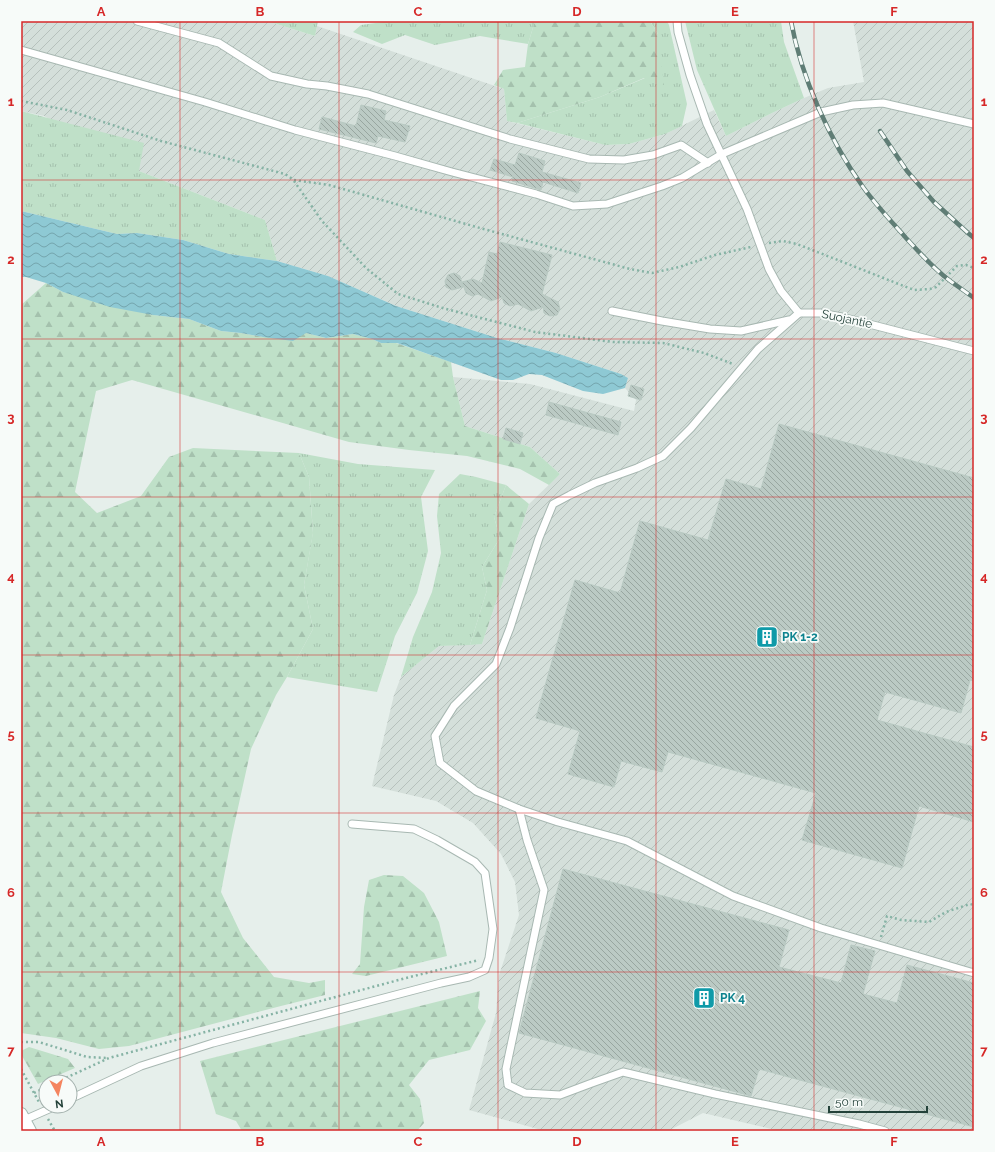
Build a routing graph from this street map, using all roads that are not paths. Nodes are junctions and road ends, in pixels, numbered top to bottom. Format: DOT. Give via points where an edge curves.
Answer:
graph roads {
  1 [pos="137,21"];
  2 [pos="677,21"];
  3 [pos="21,50"];
  4 [pos="974,124"];
  5 [pos="722,154"];
  6 [pos="708,163"];
  7 [pos="612,311"];
  8 [pos="799,313"];
  9 [pos="792,319"];
  10 [pos="974,351"];
  11 [pos="518,809"];
  12 [pos="352,824"];
  13 [pos="974,973"];
  14 [pos="78,1095"];
  15 [pos="39,1114"];
  16 [pos="25,1122"];
  17 [pos="885,1131"];
  1 -- 6 [label="lane" via="219,43 271,76 368,94 510,139 589,159 624,160 653,155 681,145"];
  2 -- 5 [label="lane" via="690,75 707,124"];
  3 -- 6 [label="lane" via="295,130 574,206 607,204 682,178"];
  4 -- 5 [label="lane" via="883,103 853,105 821,112"];
  5 -- 6 [label="lane"];
  5 -- 8 [label="lane" via="747,209 769,269 781,291"];
  7 -- 9 [label="lane" via="710,329 741,330"];
  8 -- 9 [label="lane"];
  8 -- 10 [label="lane, Suojantie" via="842,317"];
  9 -- 11 [label="lane" via="758,349 664,456 595,483 553,504 496,664 454,706 435,736 440,763 476,791"];
  11 -- 13 [label="lane" via="627,841 733,896 821,928"];
  11 -- 17 [label="lane" via="544,890 506,1069 508,1085 525,1093 560,1095 623,1072"];
  12 -- 14 [label="lane" via="414,829 475,862 485,873 493,929 486,970 469,977 213,1043 141,1066"];
  15 -- 16 [label="lane"];
}
